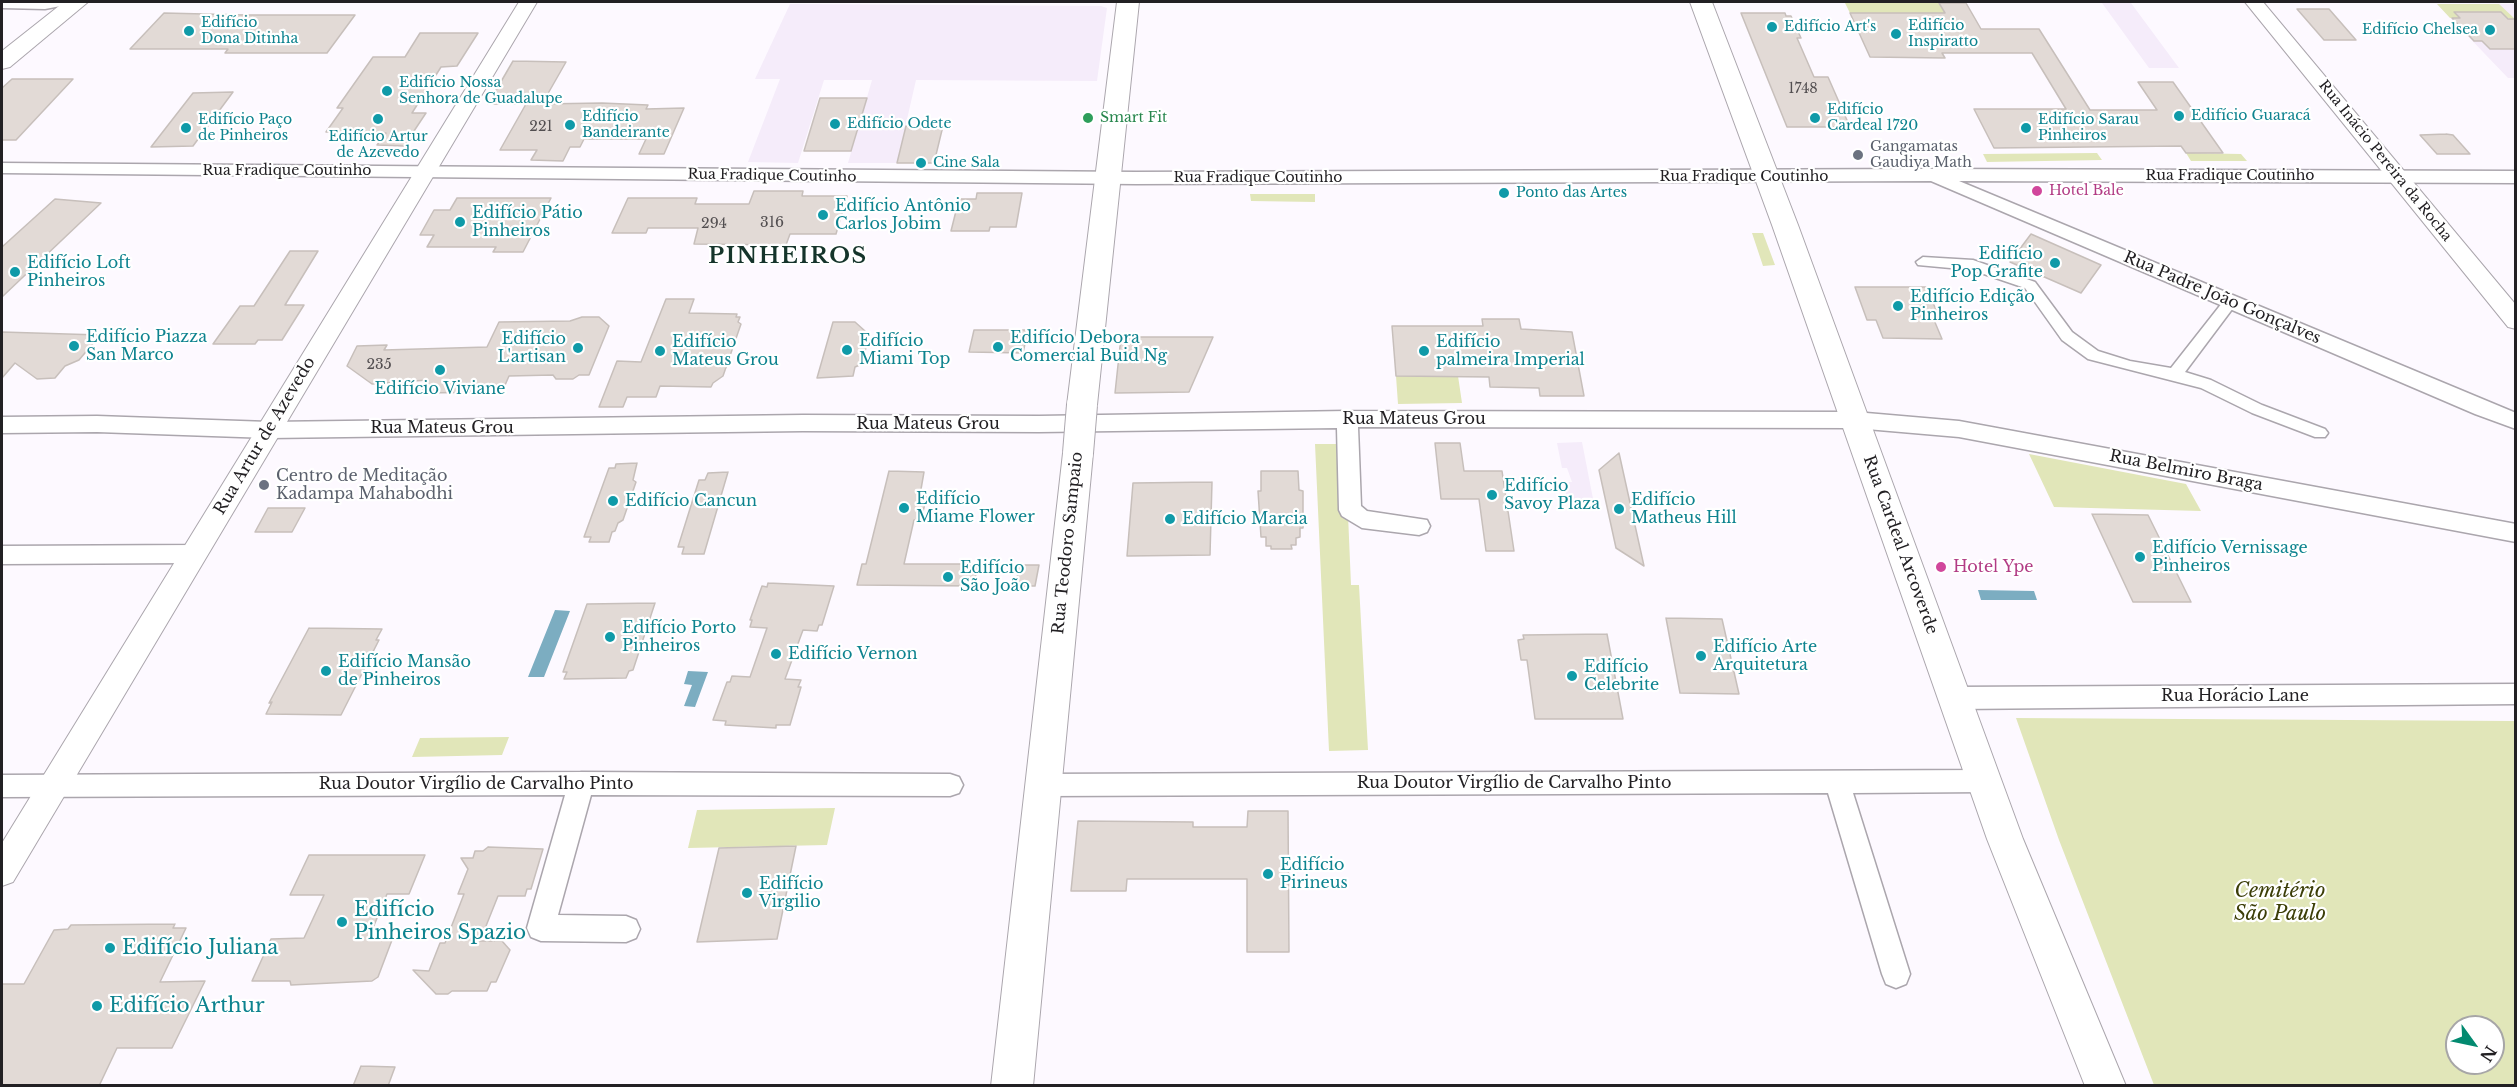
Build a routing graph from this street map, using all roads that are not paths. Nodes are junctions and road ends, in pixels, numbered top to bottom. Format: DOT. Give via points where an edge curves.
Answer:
graph roads {
  1 [pos="61,2"];
  2 [pos="77,2"];
  3 [pos="528,2"];
  4 [pos="1128,2"];
  5 [pos="1701,2"];
  6 [pos="2254,2"];
  7 [pos="2,3"];
  8 [pos="2,62"];
  9 [pos="2,168"];
  10 [pos="427,172"];
  11 [pos="1929,175"];
  12 [pos="1767,177"];
  13 [pos="2397,177"];
  14 [pos="2516,177"];
  15 [pos="1109,178"];
  16 [pos="1923,262"];
  17 [pos="2231,301"];
  18 [pos="2516,321"];
  19 [pos="2175,374"];
  20 [pos="1347,419"];
  21 [pos="1855,420"];
  22 [pos="2516,421"];
  23 [pos="2,425"];
  24 [pos="269,430"];
  25 [pos="2320,433"];
  26 [pos="1419,526"];
  27 [pos="2516,533"];
  28 [pos="194,554"];
  29 [pos="2,555"];
  30 [pos="2516,694"];
  31 [pos="1955,698"];
  32 [pos="1985,781"];
  33 [pos="1837,782"];
  34 [pos="580,783"];
  35 [pos="1043,784"];
  36 [pos="950,785"];
  37 [pos="2,786"];
  38 [pos="53,787"];
  39 [pos="2,871"];
  40 [pos="626,929"];
  41 [pos="1896,974"];
  42 [pos="1012,1086"];
  43 [pos="2106,1086"];
  1 -- 7 [label="street"];
  2 -- 8 [label="main road"];
  3 -- 10 [label="street, Rua Artur de Azevedo"];
  4 -- 15 [label="main road, Rua Teodoro Sampaio"];
  5 -- 12 [label="main road, Rua Cardeal Arcoverde"];
  6 -- 13 [label="street, Rua Inácio Pereira da Rocha"];
  9 -- 10 [label="street, Rua Fradique Coutinho"];
  10 -- 15 [label="street, Rua Fradique Coutinho"];
  10 -- 24 [label="street, Rua Artur de Azevedo"];
  11 -- 12 [label="street, Rua Fradique Coutinho"];
  11 -- 13 [label="street, Rua Fradique Coutinho"];
  11 -- 17 [label="street, Rua Padre João Gonçalves"];
  12 -- 15 [label="street, Rua Fradique Coutinho"];
  12 -- 21 [label="main road, Rua Cardeal Arcoverde"];
  13 -- 14 [label="street, Rua Fradique Coutinho"];
  13 -- 18 [label="street, Rua Inácio Pereira da Rocha"];
  15 -- 35 [label="main road, Rua Teodoro Sampaio, bridge"];
  16 -- 19 [label="street" via="1972,265 2030,285 2067,336 2093,355"];
  17 -- 19 [label="street"];
  17 -- 22 [label="street, Rua Padre João Gonçalves" via="2482,410"];
  19 -- 25 [label="street"];
  20 -- 21 [label="street, Rua Mateus Grou"];
  20 -- 24 [label="street, Rua Mateus Grou"];
  20 -- 26 [label="street" via="1350,510 1377,523"];
  21 -- 27 [label="street, Rua Belmiro Braga" via="1959,429"];
  21 -- 31 [label="main road, Rua Cardeal Arcoverde"];
  23 -- 24 [label="street, Rua Mateus Grou"];
  24 -- 28 [label="street, Rua Artur de Azevedo"];
  28 -- 29 [label="street"];
  28 -- 38 [label="street, Rua Artur de Azevedo"];
  30 -- 31 [label="street, Rua Horácio Lane"];
  31 -- 32 [label="main road, Rua Cardeal Arcoverde"];
  32 -- 33 [label="street, Rua Doutor Virgílio de Carvalho Pinto"];
  32 -- 43 [label="main road, Rua Cardeal Arcoverde"];
  33 -- 35 [label="street, Rua Doutor Virgílio de Carvalho Pinto"];
  33 -- 41 [label="street"];
  34 -- 36 [label="street, Rua Doutor Virgílio de Carvalho Pinto"];
  34 -- 38 [label="street, Rua Doutor Virgílio de Carvalho Pinto"];
  34 -- 40 [label="street" via="541,928"];
  35 -- 42 [label="main road, Rua Teodoro Sampaio"];
  37 -- 38 [label="street, Rua Doutor Virgílio de Carvalho Pinto"];
  38 -- 39 [label="street, Rua Artur de Azevedo"];
}
